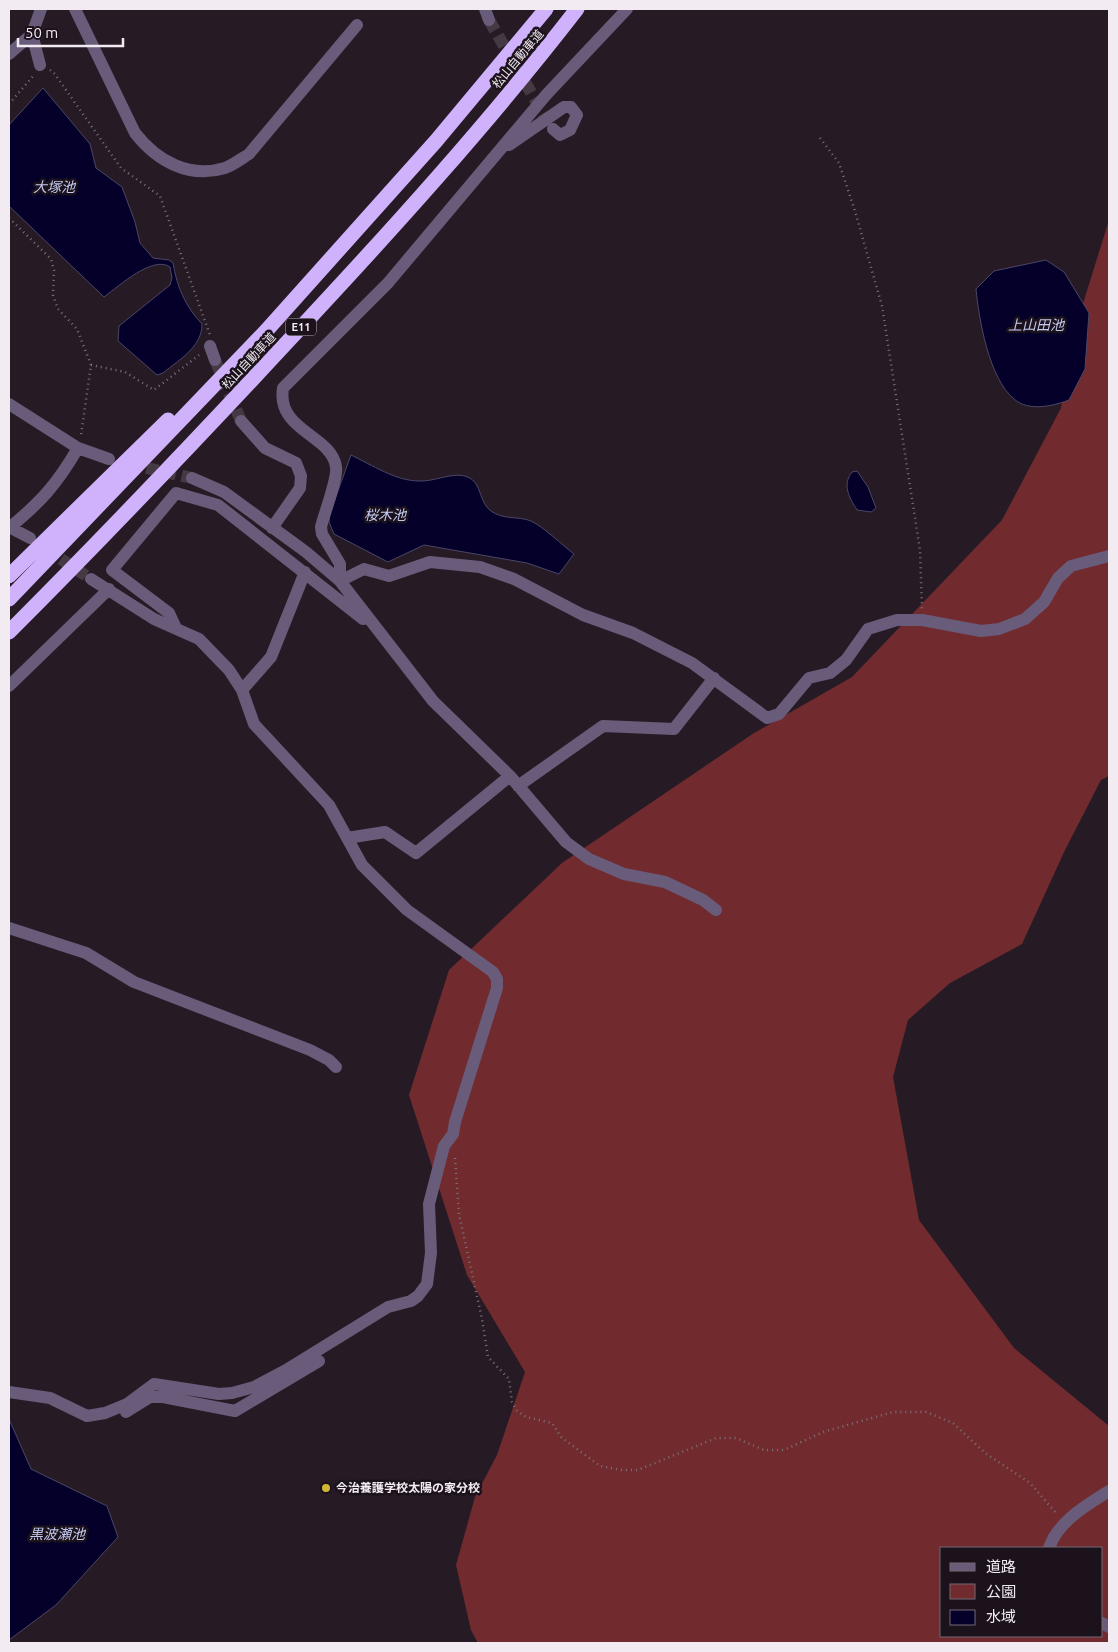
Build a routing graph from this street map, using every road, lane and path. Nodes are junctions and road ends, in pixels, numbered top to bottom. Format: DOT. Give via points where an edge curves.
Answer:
graph roads {
  1 [pos="41,9"];
  2 [pos="75,9"];
  3 [pos="546,9"];
  4 [pos="577,9"];
  5 [pos="627,9"];
  6 [pos="357,25"];
  7 [pos="32,34"];
  8 [pos="9,54"];
  9 [pos="40,64"];
  10 [pos="9,104"];
  11 [pos="553,129"];
  12 [pos="820,138"];
  13 [pos="492,156"];
  14 [pos="9,218"];
  15 [pos="266,332"];
  16 [pos="210,346"];
  17 [pos="215,360"];
  18 [pos="90,365"];
  19 [pos="9,404"];
  20 [pos="241,422"];
  21 [pos="78,448"];
  22 [pos="109,459"];
  23 [pos="192,478"];
  24 [pos="9,528"];
  25 [pos="272,528"];
  26 [pos="30,538"];
  27 [pos="1109,556"];
  28 [pos="305,572"];
  29 [pos="9,576"];
  30 [pos="91,579"];
  31 [pos="340,581"];
  32 [pos="109,589"];
  33 [pos="9,599"];
  34 [pos="922,620"];
  35 [pos="373,626"];
  36 [pos="176,628"];
  37 [pos="9,632"];
  38 [pos="714,678"];
  39 [pos="9,686"];
  40 [pos="242,690"];
  41 [pos="514,781"];
  42 [pos="347,838"];
  43 [pos="716,910"];
  44 [pos="9,928"];
  45 [pos="336,1067"];
  46 [pos="453,1134"];
  47 [pos="319,1361"];
  48 [pos="9,1392"];
  49 [pos="87,1416"];
  50 [pos="1109,1491"];
  51 [pos="1063,1525"];
  52 [pos="1049,1547"];
  1 -- 7 [label="street"];
  2 -- 6 [label="street" via="135,134 149,151 172,165 203,172 226,168 248,154"];
  3 -- 15 [label="highway, 松山自動車道 / E11" via="436,141"];
  4 -- 37 [label="highway, 松山自動車道 / E11" via="388,234 200,436"];
  5 -- 13 [label="street"];
  7 -- 8 [label="street"];
  7 -- 9 [label="street"];
  9 -- 10 [label="path"];
  9 -- 16 [label="path" via="54,73 122,168 160,196 210,330"];
  11 -- 13 [label="street" via="564,134 576,120 576,112 571,107 564,107"];
  12 -- 34 [label="path" via="839,163 882,306 920,550"];
  13 -- 31 [label="street" via="388,283 283,388 281,401 289,417 334,458 337,470 321,527 340,564"];
  14 -- 18 [label="path" via="51,259 53,295 58,309 77,329"];
  15 -- 29 [label="highway" via="176,412"];
  15 -- 33 [label="highway, 松山自動車道 / E11"];
  16 -- 17 [label="street"];
  16 -- 18 [label="path" via="154,390 125,372"];
  18 -- 21 [label="path"];
  19 -- 21 [label="street"];
  20 -- 25 [label="street" via="265,448 296,463 301,476 300,488"];
  21 -- 22 [label="street"];
  21 -- 24 [label="street" via="58,482 34,508"];
  23 -- 25 [label="street" via="224,492"];
  24 -- 26 [label="street"];
  25 -- 31 [label="street"];
  27 -- 34 [label="street" via="1071,566 1058,578 1044,602 1024,619 999,629 981,631"];
  28 -- 35 [label="street"];
  28 -- 36 [label="street" via="218,505 176,492 112,570 169,613"];
  28 -- 40 [label="street" via="272,657"];
  30 -- 32 [label="street"];
  31 -- 35 [label="street"];
  31 -- 38 [label="street" via="364,570 389,576 430,562 480,567 514,579 583,615 634,633"];
  32 -- 36 [label="street" via="154,619"];
  32 -- 39 [label="street"];
  34 -- 38 [label="street" via="897,620 868,629 846,660 830,673 809,678 779,714 768,718"];
  35 -- 41 [label="street" via="433,701"];
  36 -- 40 [label="street" via="199,639 229,670"];
  38 -- 41 [label="street" via="674,730 603,726"];
  40 -- 42 [label="street" via="254,724 329,805"];
  41 -- 42 [label="street" via="416,853 385,832"];
  41 -- 43 [label="street" via="566,842 589,859 624,874 665,882 703,900"];
  42 -- 46 [label="street" via="362,865 395,898 475,957 497,979"];
  44 -- 45 [label="street" via="86,953 134,982 310,1050"];
  46 -- 49 [label="street" via="444,1146 429,1204 431,1252 424,1291 411,1301 388,1307 254,1387 232,1394 219,1394 154,1384 127,1404"];
  46 -- 51 [label="path" via="459,1214 488,1357 509,1379 512,1402 517,1411 526,1417 552,1423 561,1437 600,1466 638,1470 716,1438 736,1438 764,1450 784,1450 823,1432 893,1412 926,1412 953,1423 985,1453 1030,1483"];
  47 -- 49 [label="street" via="235,1411 150,1397 123,1413 108,1417"];
  48 -- 49 [label="street" via="50,1398"];
  50 -- 51 [label="street"];
  51 -- 52 [label="street"];
}
